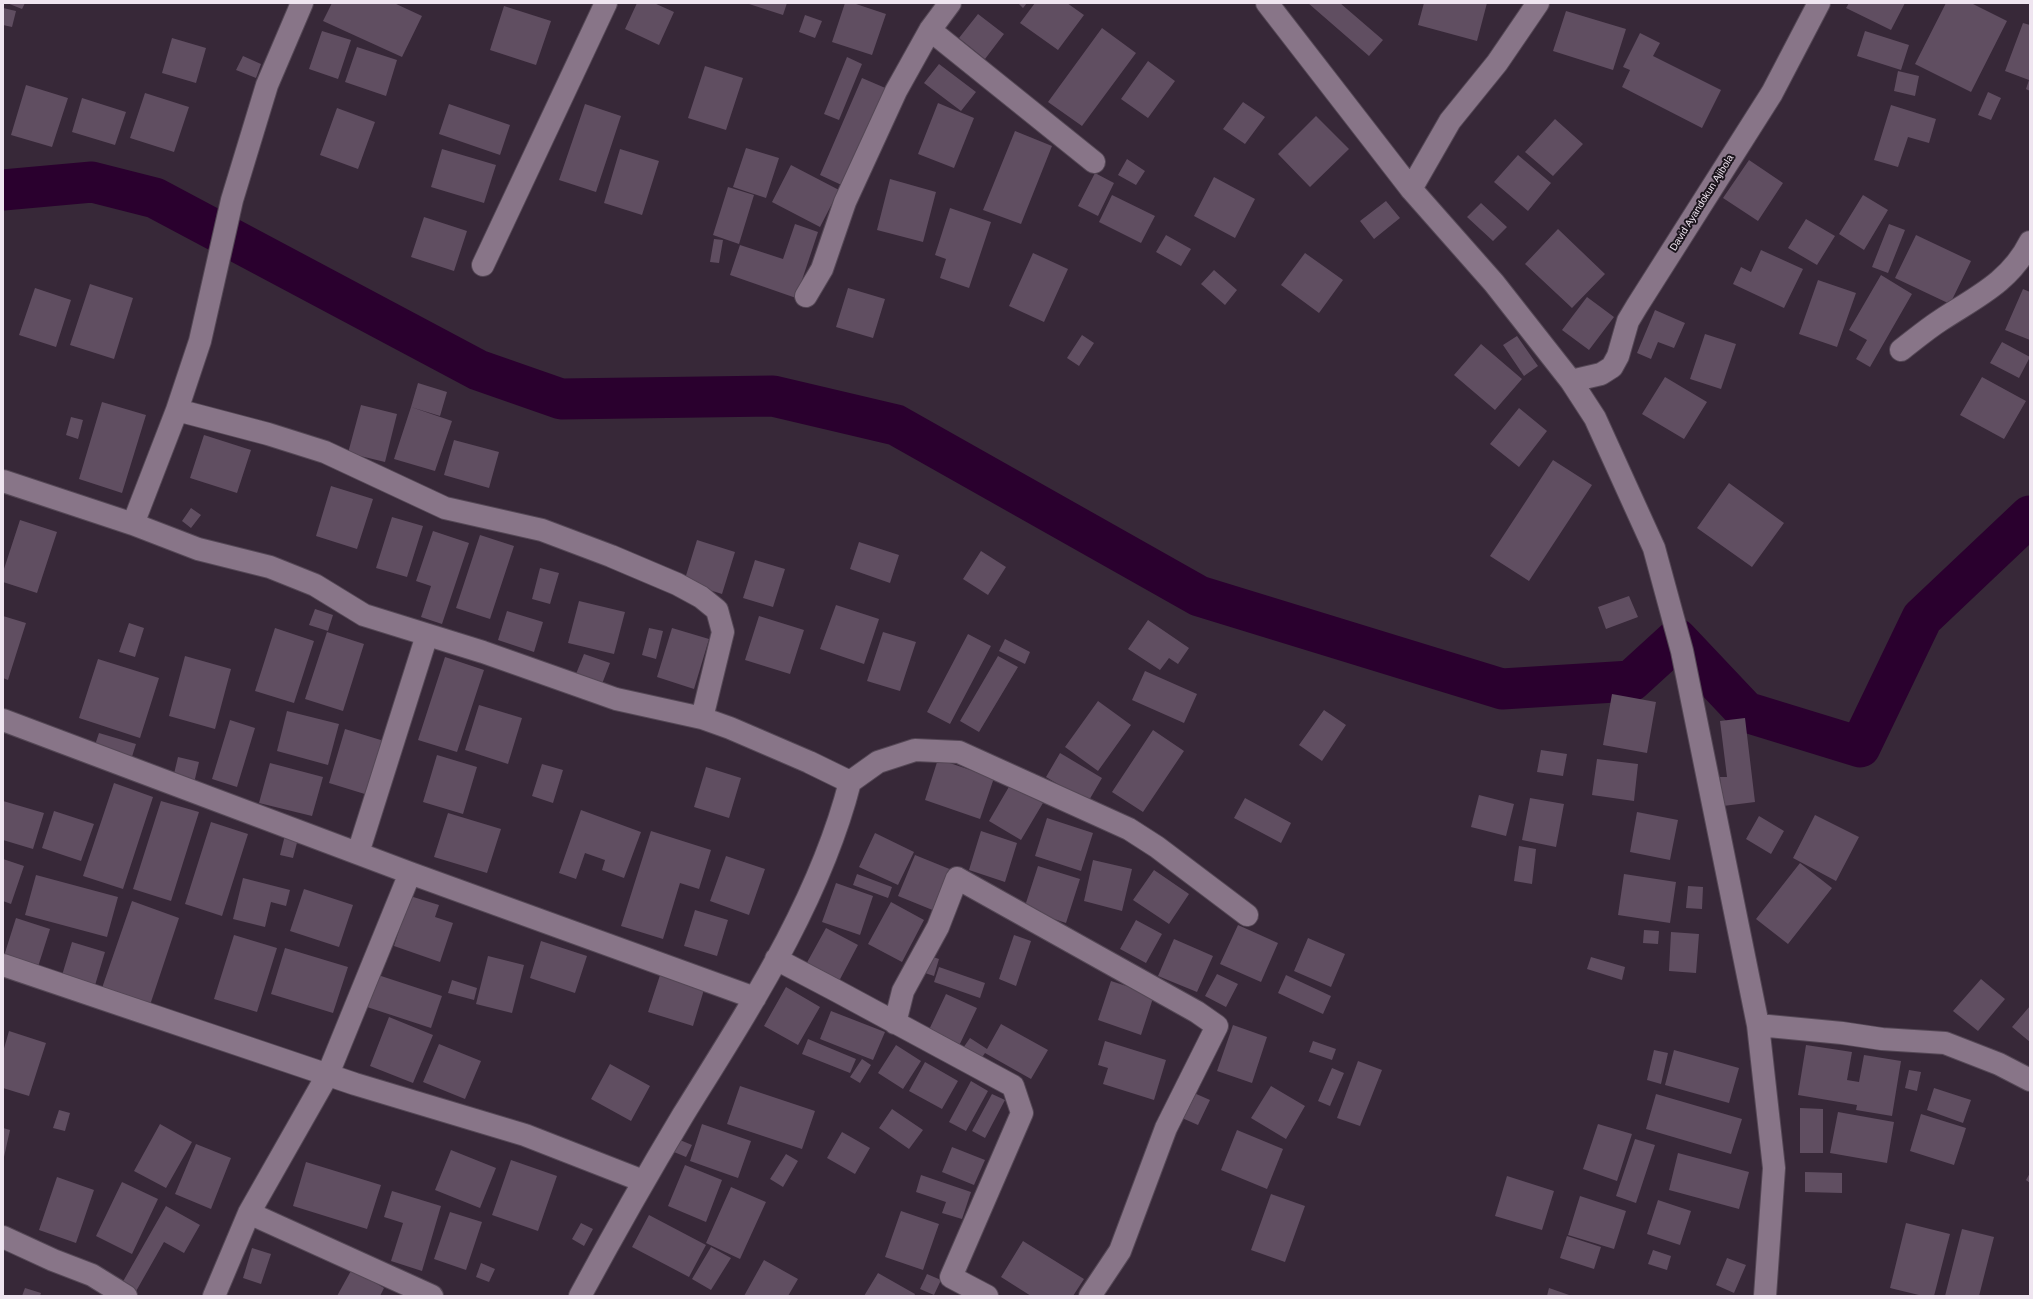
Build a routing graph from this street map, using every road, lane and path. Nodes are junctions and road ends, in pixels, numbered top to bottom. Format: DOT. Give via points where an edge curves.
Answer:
graph roads {
  1 [pos="302,3"];
  2 [pos="606,3"];
  3 [pos="950,3"];
  4 [pos="1267,3"];
  5 [pos="1538,3"];
  6 [pos="1819,3"];
  7 [pos="930,30"];
  8 [pos="1094,162"];
  9 [pos="1410,189"];
  10 [pos="2030,242"];
  11 [pos="483,265"];
  12 [pos="806,296"];
  13 [pos="1901,350"];
  14 [pos="1571,381"];
  15 [pos="177,410"];
  16 [pos="3,481"];
  17 [pos="133,524"];
  18 [pos="427,635"];
  19 [pos="702,718"];
  20 [pos="3,720"];
  21 [pos="850,782"];
  22 [pos="358,853"];
  23 [pos="410,873"];
  24 [pos="1247,915"];
  25 [pos="776,960"];
  26 [pos="3,966"];
  27 [pos="903,991"];
  28 [pos="756,998"];
  29 [pos="867,1008"];
  30 [pos="895,1023"];
  31 [pos="1758,1025"];
  32 [pos="328,1074"];
  33 [pos="2030,1080"];
  34 [pos="643,1181"];
  35 [pos="249,1213"];
  36 [pos="3,1237"];
  37 [pos="126,1296"];
  38 [pos="214,1296"];
  39 [pos="432,1296"];
  40 [pos="580,1296"];
  41 [pos="987,1296"];
  42 [pos="1090,1296"];
  43 [pos="1765,1296"];
  1 -- 15 [label="street" via="267,85 232,200 200,341"];
  2 -- 11 [label="street"];
  3 -- 7 [label="street"];
  4 -- 9 [label="street"];
  5 -- 9 [label="street" via="1497,63 1450,121"];
  6 -- 14 [label="street, David Ayandokun Ajibola" via="1772,93 1628,321 1618,356 1612,367 1601,374"];
  7 -- 8 [label="street"];
  7 -- 12 [label="street" via="896,91 845,202 822,269"];
  9 -- 14 [label="street" via="1494,283"];
  10 -- 13 [label="street" via="2003,280"];
  14 -- 31 [label="street" via="1595,418 1654,548 1682,651"];
  15 -- 17 [label="street"];
  15 -- 19 [label="street" via="325,452 445,508 542,530 611,556 701,597 717,610 723,632"];
  16 -- 17 [label="street"];
  17 -- 18 [label="street" via="198,549 270,567 314,585 364,615"];
  18 -- 19 [label="street" via="484,652 616,699"];
  18 -- 22 [label="street"];
  19 -- 21 [label="street" via="795,756"];
  20 -- 22 [label="street"];
  21 -- 24 [label="street" via="878,762 915,750 959,752 1129,829"];
  21 -- 25 [label="street" via="841,817 817,878"];
  22 -- 23 [label="street"];
  23 -- 28 [label="street"];
  23 -- 32 [label="street"];
  25 -- 28 [label="street"];
  25 -- 29 [label="street"];
  26 -- 32 [label="street"];
  27 -- 29 [label="street"];
  27 -- 30 [label="street"];
  27 -- 42 [label="street" via="938,927 957,878 1197,1012 1217,1026 1166,1128 1120,1252"];
  28 -- 34 [label="street"];
  29 -- 30 [label="street"];
  30 -- 41 [label="street" via="1013,1086 1022,1113 951,1277"];
  31 -- 33 [label="street" via="1842,1032 1882,1039 1945,1043 1999,1064"];
  31 -- 43 [label="street" via="1774,1168"];
  32 -- 34 [label="street" via="524,1135"];
  32 -- 35 [label="street"];
  34 -- 40 [label="street"];
  35 -- 38 [label="street"];
  35 -- 39 [label="street"];
  36 -- 37 [label="street" via="92,1275"];
}
